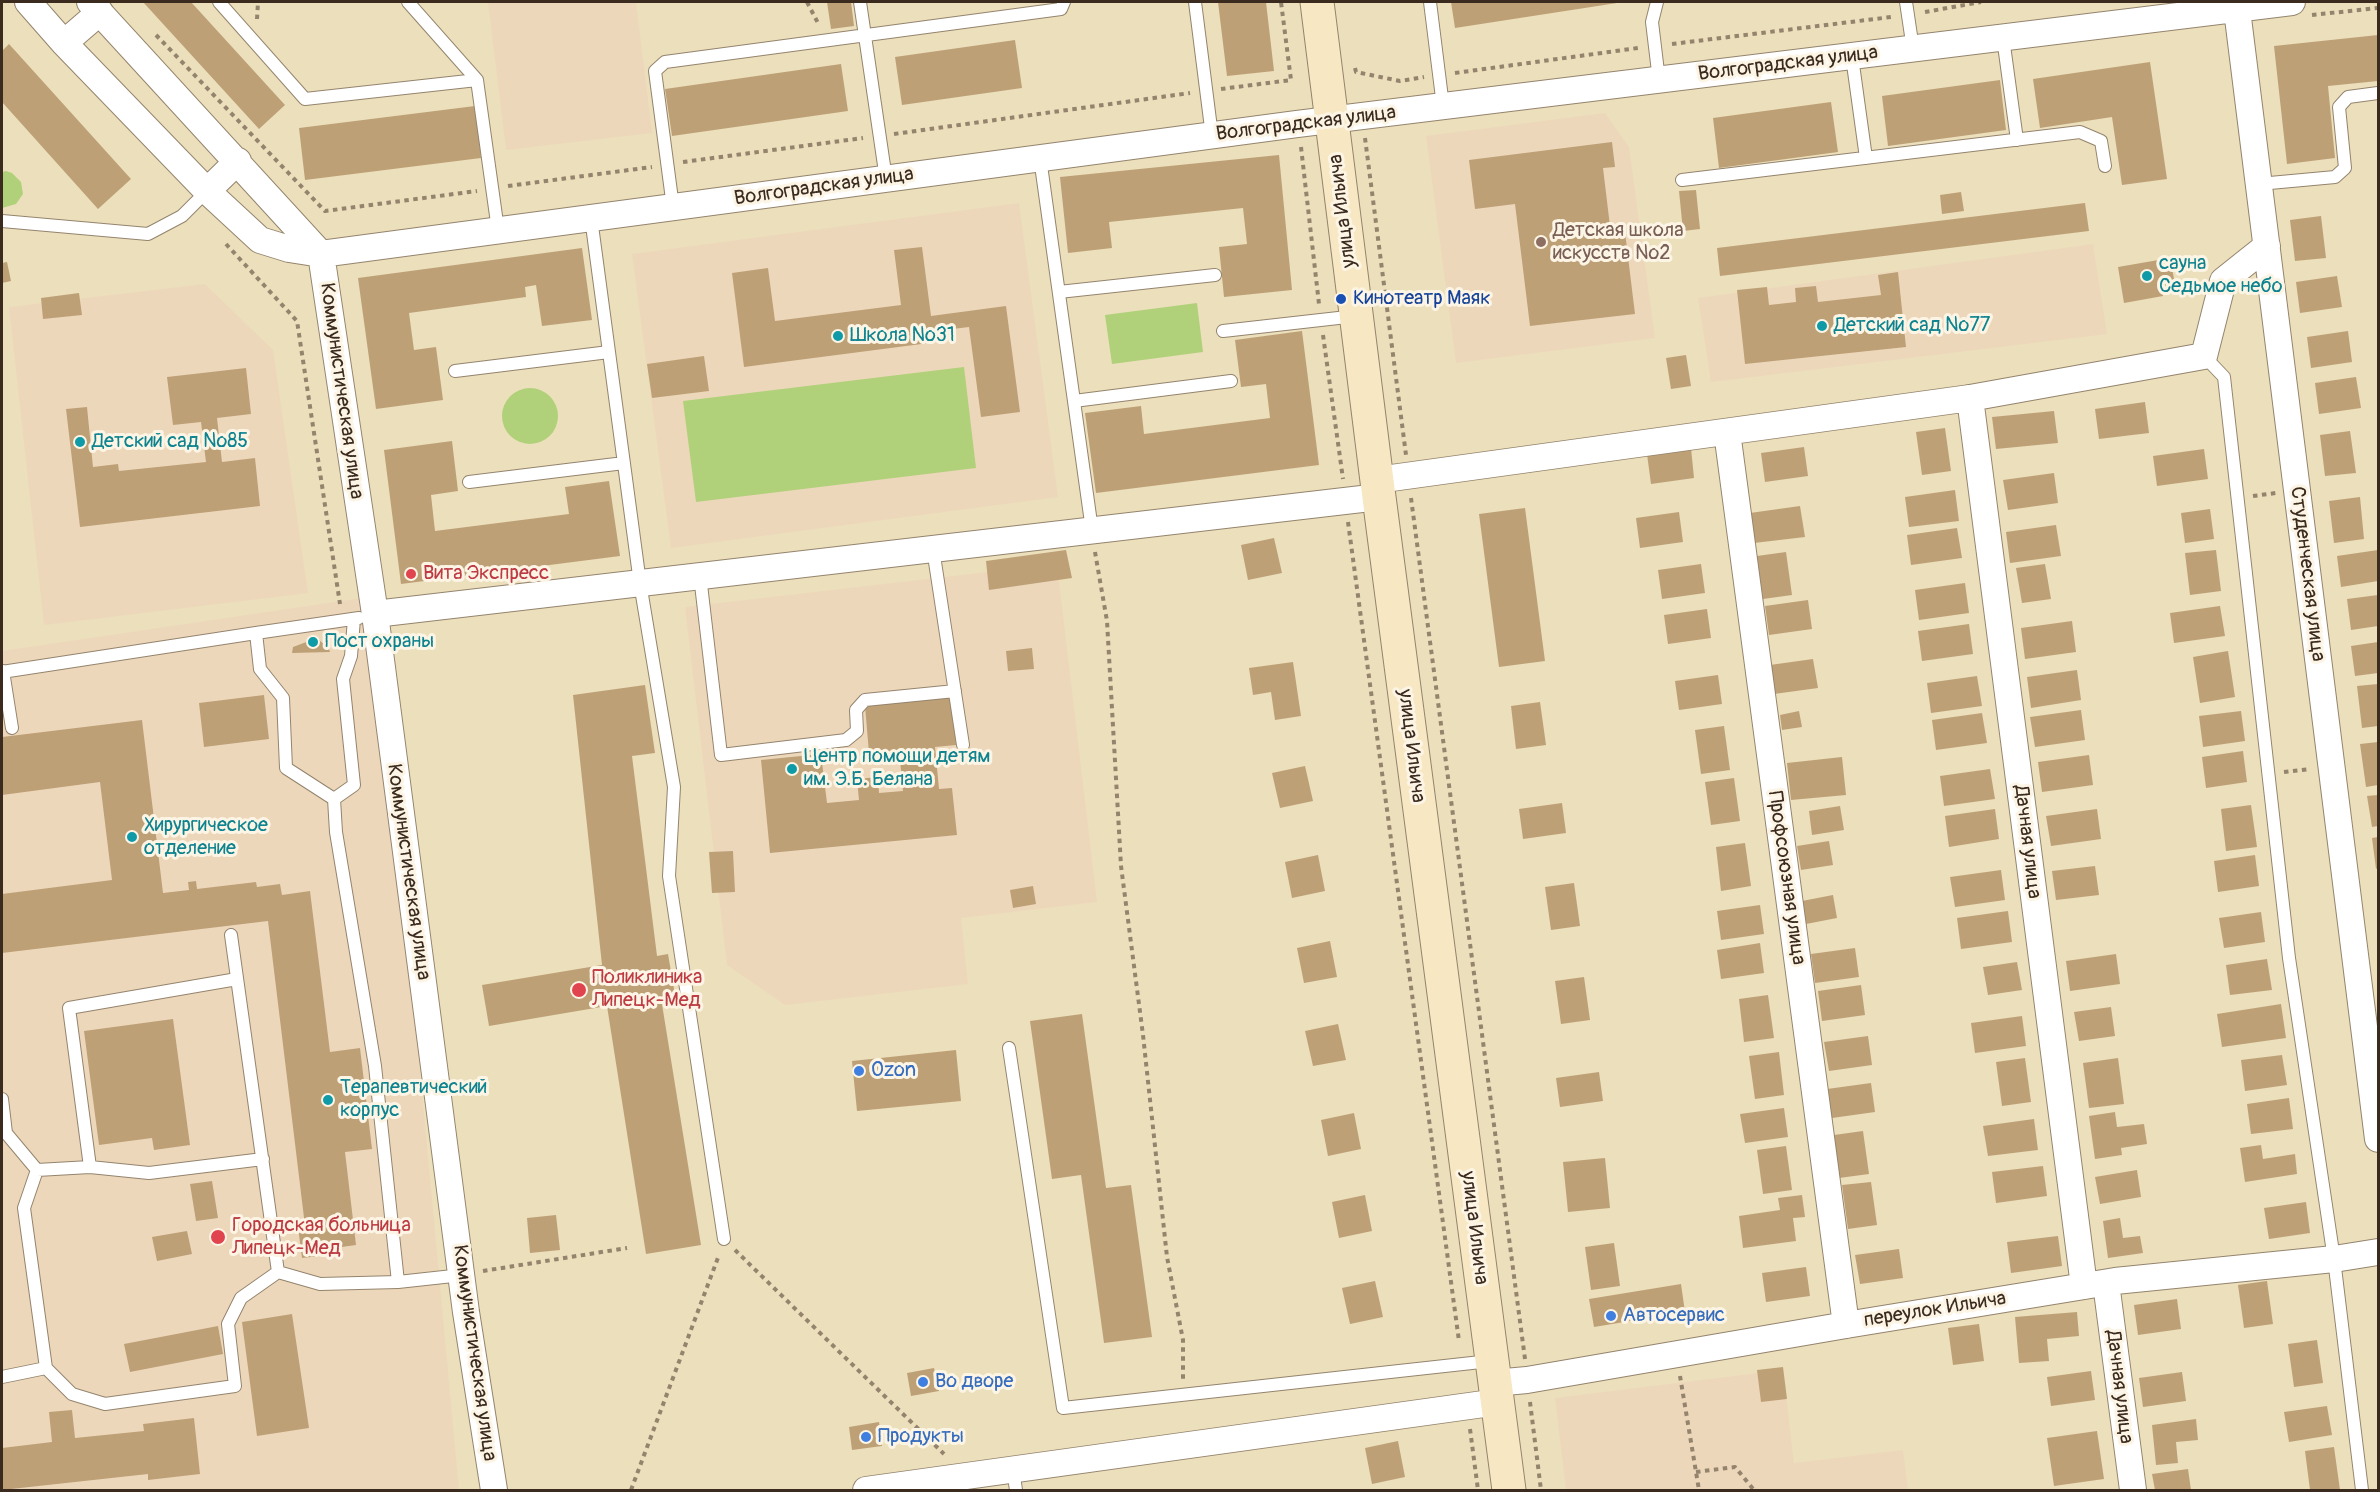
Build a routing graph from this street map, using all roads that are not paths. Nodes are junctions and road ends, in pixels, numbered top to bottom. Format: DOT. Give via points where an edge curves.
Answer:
graph roads {
  1 [pos="28,2"];
  2 [pos="219,2"];
  3 [pos="408,2"];
  4 [pos="860,2"];
  5 [pos="1064,2"];
  6 [pos="1195,2"];
  7 [pos="1317,2"];
  8 [pos="1430,2"];
  9 [pos="1656,2"];
  10 [pos="1906,2"];
  11 [pos="2292,2"];
  12 [pos="95,7"];
  13 [pos="2209,7"];
  14 [pos="2237,10"];
  15 [pos="865,36"];
  16 [pos="2003,38"];
  17 [pos="64,43"];
  18 [pos="1913,50"];
  19 [pos="1852,57"];
  20 [pos="477,80"];
  21 [pos="1659,80"];
  22 [pos="2379,93"];
  23 [pos="1443,106"];
  24 [pos="1332,120"];
  25 [pos="1212,136"];
  26 [pos="2017,140"];
  27 [pos="1040,158"];
  28 [pos="1866,158"];
  29 [pos="238,161"];
  30 [pos="2105,166"];
  31 [pos="886,179"];
  32 [pos="1682,180"];
  33 [pos="2259,184"];
  34 [pos="207,191"];
  35 [pos="673,207"];
  36 [pos="591,218"];
  37 [pos="2,221"];
  38 [pos="498,230"];
  39 [pos="2266,246"];
  40 [pos="321,254"];
  41 [pos="1215,274"];
  42 [pos="1059,292"];
  43 [pos="1356,316"];
  44 [pos="1223,331"];
  45 [pos="609,352"];
  46 [pos="2204,356"];
  47 [pos="455,371"];
  48 [pos="1231,381"];
  49 [pos="1970,398"];
  50 [pos="1074,401"];
  51 [pos="1727,432"];
  52 [pos="624,463"];
  53 [pos="469,482"];
  54 [pos="1378,488"];
  55 [pos="1092,530"];
  56 [pos="933,549"];
  57 [pos="700,576"];
  58 [pos="640,583"];
  59 [pos="357,618"];
  60 [pos="256,633"];
  61 [pos="2,672"];
  62 [pos="955,691"];
  63 [pos="12,728"];
  64 [pos="963,745"];
  65 [pos="334,799"];
  66 [pos="231,935"];
  67 [pos="237,979"];
  68 [pos="1009,1048"];
  69 [pos="2,1099"];
  70 [pos="2379,1139"];
  71 [pos="263,1160"];
  72 [pos="90,1167"];
  73 [pos="37,1170"];
  74 [pos="724,1239"];
  75 [pos="2379,1252"];
  76 [pos="2334,1259"];
  77 [pos="278,1272"];
  78 [pos="462,1275"];
  79 [pos="398,1282"];
  80 [pos="2095,1285"];
  81 [pos="1846,1325"];
  82 [pos="46,1368"];
  83 [pos="2,1377"];
  84 [pos="1483,1383"];
  85 [pos="1014,1480"];
  86 [pos="494,1491"];
  87 [pos="866,1491"];
  88 [pos="1509,1491"];
  89 [pos="2133,1491"];
  90 [pos="2362,1491"];
  1 -- 17 [label="street"];
  2 -- 20 [label="lane" via="305,99"];
  3 -- 20 [label="lane"];
  4 -- 15 [label="lane"];
  5 -- 15 [label="lane" via="1061,9"];
  6 -- 25 [label="lane"];
  7 -- 24 [label="street, улица Ильича"];
  8 -- 23 [label="lane"];
  9 -- 21 [label="lane" via="1652,22"];
  10 -- 18 [label="lane"];
  11 -- 14 [label="street, Волгоградская улица"];
  12 -- 17 [label="street"];
  12 -- 29 [label="street"];
  13 -- 14 [label="street, Волгоградская улица"];
  13 -- 16 [label="street, Волгоградская улица"];
  14 -- 33 [label="street, Студенческая улица"];
  15 -- 31 [label="lane"];
  15 -- 35 [label="lane" via="665,62 655,71"];
  16 -- 18 [label="street, Волгоградская улица"];
  16 -- 26 [label="lane"];
  17 -- 34 [label="street"];
  18 -- 19 [label="street, Волгоградская улица"];
  19 -- 21 [label="street, Волгоградская улица"];
  19 -- 28 [label="lane"];
  20 -- 38 [label="lane"];
  21 -- 23 [label="street, Волгоградская улица"];
  22 -- 33 [label="lane" via="2348,97 2339,107 2345,168 2335,177"];
  23 -- 24 [label="street, Волгоградская улица"];
  24 -- 25 [label="street, Волгоградская улица"];
  24 -- 43 [label="street, улица Ильича"];
  25 -- 27 [label="street, Волгоградская улица"];
  26 -- 28 [label="lane"];
  26 -- 30 [label="lane" via="2080,132 2101,141"];
  27 -- 31 [label="street, Волгоградская улица"];
  27 -- 42 [label="lane"];
  28 -- 32 [label="lane"];
  29 -- 34 [label="street"];
  29 -- 40 [label="street"];
  31 -- 35 [label="street, Волгоградская улица"];
  33 -- 39 [label="street, Студенческая улица"];
  34 -- 37 [label="lane" via="182,216 148,234"];
  34 -- 40 [label="street" via="260,240"];
  35 -- 36 [label="street, Волгоградская улица"];
  36 -- 38 [label="street, Волгоградская улица"];
  36 -- 45 [label="lane"];
  38 -- 40 [label="street, Волгоградская улица"];
  39 -- 46 [label="street" via="2223,281"];
  39 -- 70 [label="street, Студенческая улица"];
  40 -- 59 [label="street, Коммунистическая улица"];
  41 -- 42 [label="lane"];
  42 -- 50 [label="lane"];
  43 -- 44 [label="lane"];
  43 -- 54 [label="street, улица Ильича"];
  45 -- 47 [label="lane"];
  45 -- 52 [label="lane"];
  46 -- 49 [label="street"];
  46 -- 76 [label="lane" via="2224,377 2289,958"];
  48 -- 50 [label="lane"];
  49 -- 51 [label="street"];
  49 -- 80 [label="street, Дачная улица"];
  50 -- 55 [label="lane"];
  51 -- 54 [label="street" via="1408,476"];
  51 -- 81 [label="street, Профсоюзная улица"];
  52 -- 53 [label="lane"];
  52 -- 58 [label="lane"];
  54 -- 55 [label="street" via="1345,500"];
  54 -- 84 [label="street, улица Ильича"];
  55 -- 56 [label="street"];
  56 -- 57 [label="street"];
  56 -- 62 [label="lane"];
  57 -- 58 [label="street"];
  57 -- 62 [label="lane" via="721,754 846,740 857,731 856,710 865,700"];
  58 -- 59 [label="street"];
  58 -- 74 [label="lane" via="674,787 669,876"];
  59 -- 60 [label="lane"];
  59 -- 65 [label="lane" via="343,679 354,785"];
  59 -- 78 [label="street, Коммунистическая улица"];
  60 -- 61 [label="lane"];
  60 -- 65 [label="lane" via="261,669 283,698 286,768"];
  61 -- 63 [label="lane"];
  62 -- 64 [label="lane"];
  65 -- 79 [label="lane" via="336,832 375,1066"];
  66 -- 67 [label="lane"];
  67 -- 71 [label="lane"];
  67 -- 72 [label="lane" via="69,1008"];
  68 -- 84 [label="lane" via="1063,1408 1184,1395"];
  69 -- 73 [label="lane" via="6,1133"];
  71 -- 72 [label="lane" via="149,1173"];
  71 -- 77 [label="lane"];
  72 -- 73 [label="lane"];
  73 -- 82 [label="lane" via="24,1208"];
  75 -- 76 [label="street, переулок Ильича"];
  76 -- 80 [label="street, переулок Ильича"];
  76 -- 90 [label="lane"];
  77 -- 79 [label="lane" via="320,1284"];
  77 -- 82 [label="lane" via="240,1298 228,1324 235,1386 105,1404 72,1394"];
  78 -- 79 [label="lane"];
  78 -- 86 [label="street, Коммунистическая улица"];
  80 -- 81 [label="street, переулок Ильича"];
  80 -- 89 [label="street, Дачная улица"];
  81 -- 84 [label="street, переулок Ильича" via="1527,1380"];
  82 -- 83 [label="lane"];
  84 -- 85 [label="street, переулок Ильича"];
  84 -- 88 [label="street, улица Ильича"];
  85 -- 87 [label="street, переулок Ильича" via="967,1476"];
}
